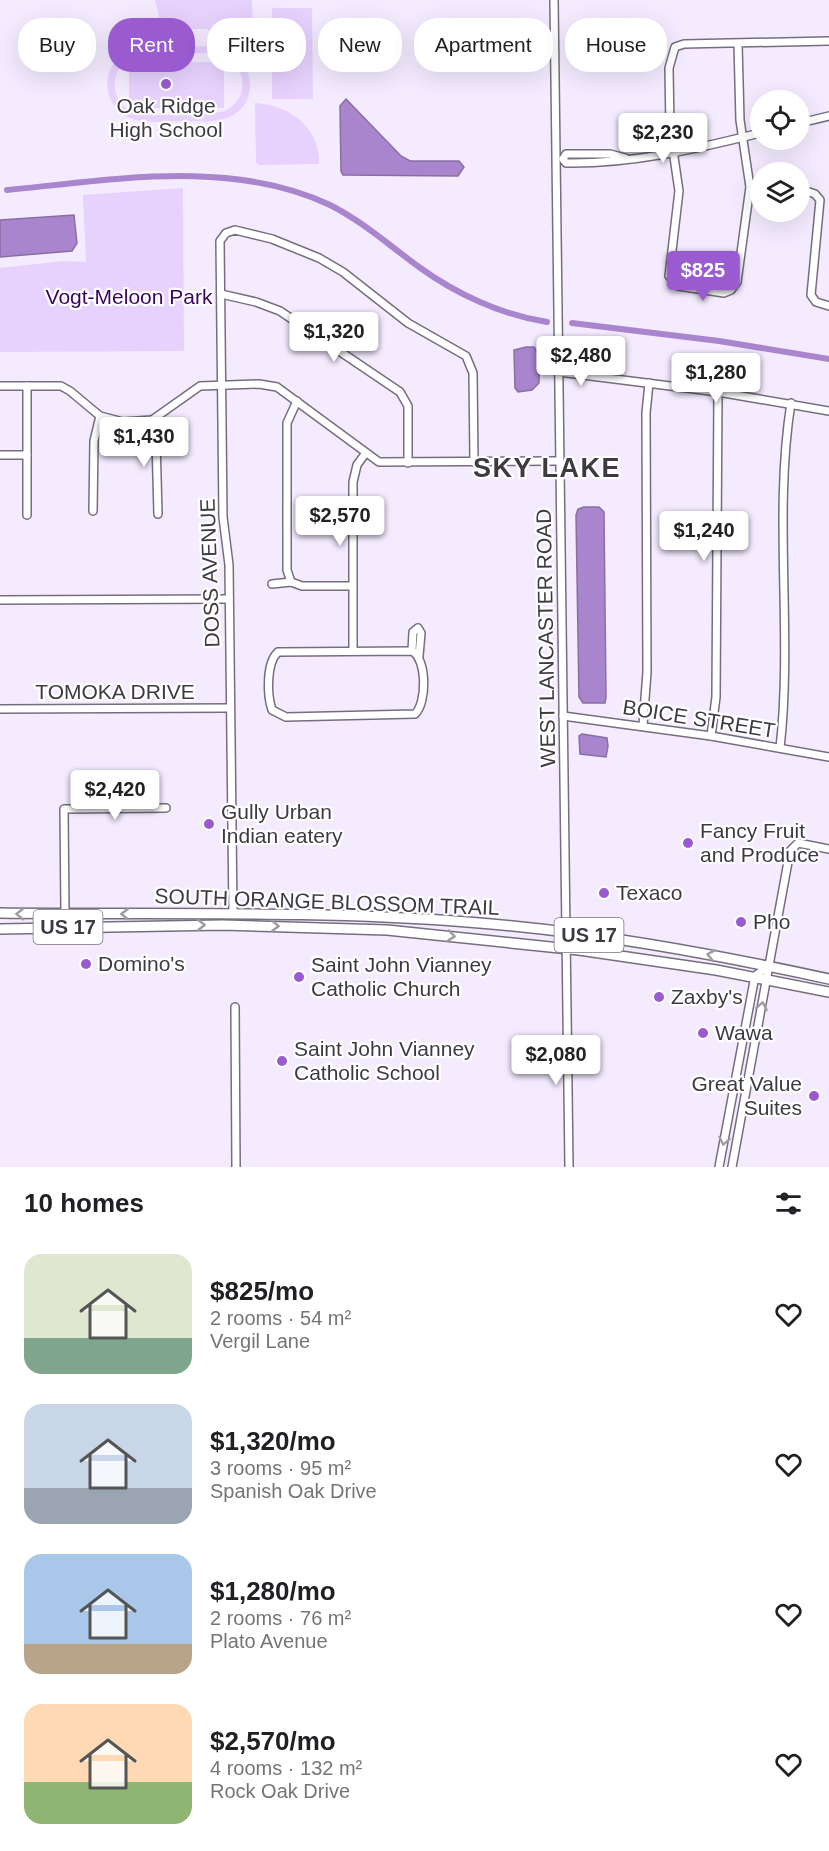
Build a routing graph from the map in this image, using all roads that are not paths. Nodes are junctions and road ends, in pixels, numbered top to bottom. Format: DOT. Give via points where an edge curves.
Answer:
graph roads {
  1 [pos="554,0"];
  2 [pos="829,41"];
  3 [pos="738,44"];
  4 [pos="829,116"];
  5 [pos="810,121"];
  6 [pos="750,136"];
  7 [pos="742,138"];
  8 [pos="674,154"];
  9 [pos="560,159"];
  10 [pos="750,187"];
  11 [pos="810,192"];
  12 [pos="221,294"];
  13 [pos="829,306"];
  14 [pos="559,372"];
  15 [pos="649,382"];
  16 [pos="222,384"];
  17 [pos="0,386"];
  18 [pos="27,386"];
  19 [pos="718,392"];
  20 [pos="297,401"];
  21 [pos="791,403"];
  22 [pos="829,411"];
  23 [pos="100,416"];
  24 [pos="152,420"];
  25 [pos="365,454"];
  26 [pos="0,455"];
  27 [pos="27,455"];
  28 [pos="560,461"];
  29 [pos="474,462"];
  30 [pos="408,463"];
  31 [pos="93,511"];
  32 [pos="158,514"];
  33 [pos="27,515"];
  34 [pos="291,582"];
  35 [pos="272,584"];
  36 [pos="352,586"];
  37 [pos="229,599"];
  38 [pos="0,600"];
  39 [pos="353,651"];
  40 [pos="230,708"];
  41 [pos="0,709"];
  42 [pos="563,716"];
  43 [pos="643,725"];
  44 [pos="711,736"];
  45 [pos="780,748"];
  46 [pos="829,757"];
  47 [pos="166,808"];
  48 [pos="829,849"];
  49 [pos="0,913"];
  50 [pos="65,914"];
  51 [pos="233,914"];
  52 [pos="341,916"];
  53 [pos="223,925"];
  54 [pos="327,927"];
  55 [pos="0,929"];
  56 [pos="567,932"];
  57 [pos="567,948"];
  58 [pos="768,966"];
  59 [pos="755,976"];
  60 [pos="766,978"];
  61 [pos="829,979"];
  62 [pos="829,992"];
  63 [pos="235,1007"];
  64 [pos="236,1167"];
  65 [pos="569,1167"];
  66 [pos="719,1167"];
  67 [pos="732,1167"];
  1 -- 9 [label="street, WEST LANCASTER ROAD"];
  2 -- 3 [label="street"];
  3 -- 7 [label="street"];
  3 -- 8 [label="street" via="684,44 671,53 670,130"];
  4 -- 5 [label="street"];
  6 -- 7 [label="street"];
  7 -- 8 [label="street"];
  7 -- 10 [label="street"];
  8 -- 9 [label="street" via="611,163 566,163"];
  8 -- 10 [label="street" via="679,191 669,276 678,286 724,293 737,282"];
  9 -- 14 [label="street, WEST LANCASTER ROAD"];
  11 -- 13 [label="street" via="820,200 811,295 816,302"];
  12 -- 16 [label="street, DOSS AVENUE"];
  12 -- 29 [label="street, DOSS AVENUE" via="220,241 235,230 272,239 343,272 408,323 466,356 473,373"];
  12 -- 30 [label="street" via="280,311 399,392 408,406"];
  14 -- 15 [label="street"];
  14 -- 28 [label="street, WEST LANCASTER ROAD"];
  15 -- 19 [label="street"];
  15 -- 43 [label="street" via="647,672"];
  16 -- 20 [label="street" via="277,387"];
  16 -- 24 [label="street" via="200,386"];
  16 -- 37 [label="street, DOSS AVENUE" via="222,517"];
  17 -- 18 [label="street"];
  18 -- 23 [label="street" via="61,386"];
  18 -- 27 [label="street"];
  19 -- 21 [label="street"];
  19 -- 44 [label="street" via="716,697"];
  20 -- 25 [label="street"];
  20 -- 34 [label="street" via="286,423"];
  21 -- 22 [label="street"];
  21 -- 45 [label="street" via="785,481 786,687"];
  23 -- 24 [label="street" via="123,422"];
  23 -- 31 [label="street" via="94,441"];
  24 -- 32 [label="street"];
  25 -- 30 [label="street" via="379,462"];
  25 -- 36 [label="street" via="357,465 353,482"];
  26 -- 27 [label="street"];
  27 -- 33 [label="street"];
  28 -- 29 [label="street"];
  28 -- 42 [label="street, WEST LANCASTER ROAD"];
  29 -- 30 [label="street"];
  34 -- 35 [label="street"];
  34 -- 36 [label="street" via="302,586"];
  36 -- 39 [label="street"];
  37 -- 38 [label="street"];
  37 -- 40 [label="street, DOSS AVENUE"];
  39 -- 39 [label="street" via="415,653 422,681 422,704 415,714 278,715 270,703 270,664 278,652"];
  40 -- 41 [label="street, TOMOKA DRIVE"];
  40 -- 51 [label="street, DOSS AVENUE"];
  42 -- 43 [label="street, BOICE STREET"];
  42 -- 56 [label="street, WEST LANCASTER ROAD"];
  43 -- 44 [label="street, BOICE STREET"];
  44 -- 45 [label="street, BOICE STREET"];
  45 -- 46 [label="street, BOICE STREET"];
  47 -- 50 [label="street" via="64,809"];
  48 -- 58 [label="street" via="798,843 790,851"];
  50 -- 49 [label="main road, SOUTH ORANGE BLOSSOM TRAIL / US 17, one-way"];
  51 -- 50 [label="main road, SOUTH ORANGE BLOSSOM TRAIL / US 17, one-way"];
  51 -- 52 [label="main road, SOUTH ORANGE BLOSSOM TRAIL / US 17"];
  51 -- 53 [label="main road"];
  52 -- 54 [label="main road"];
  52 -- 56 [label="main road, SOUTH ORANGE BLOSSOM TRAIL / US 17"];
  53 -- 54 [label="main road, SOUTH ORANGE BLOSSOM TRAIL / US 17, one-way"];
  55 -- 53 [label="main road, SOUTH ORANGE BLOSSOM TRAIL / US 17, one-way"];
  54 -- 57 [label="main road, SOUTH ORANGE BLOSSOM TRAIL / US 17, one-way"];
  56 -- 57 [label="street, WEST LANCASTER ROAD"];
  58 -- 56 [label="main road, SOUTH ORANGE BLOSSOM TRAIL / US 17, one-way" via="668,946"];
  57 -- 59 [label="main road, SOUTH ORANGE BLOSSOM TRAIL / US 17"];
  57 -- 65 [label="street, WEST LANCASTER ROAD"];
  58 -- 59 [label="street"];
  58 -- 60 [label="street"];
  58 -- 61 [label="main road, SOUTH ORANGE BLOSSOM TRAIL / US 17"];
  59 -- 60 [label="main road, SOUTH ORANGE BLOSSOM TRAIL / US 17"];
  59 -- 66 [label="street, one-way"];
  60 -- 62 [label="main road, SOUTH ORANGE BLOSSOM TRAIL / US 17"];
  67 -- 60 [label="street, one-way"];
  63 -- 64 [label="street"];
}
